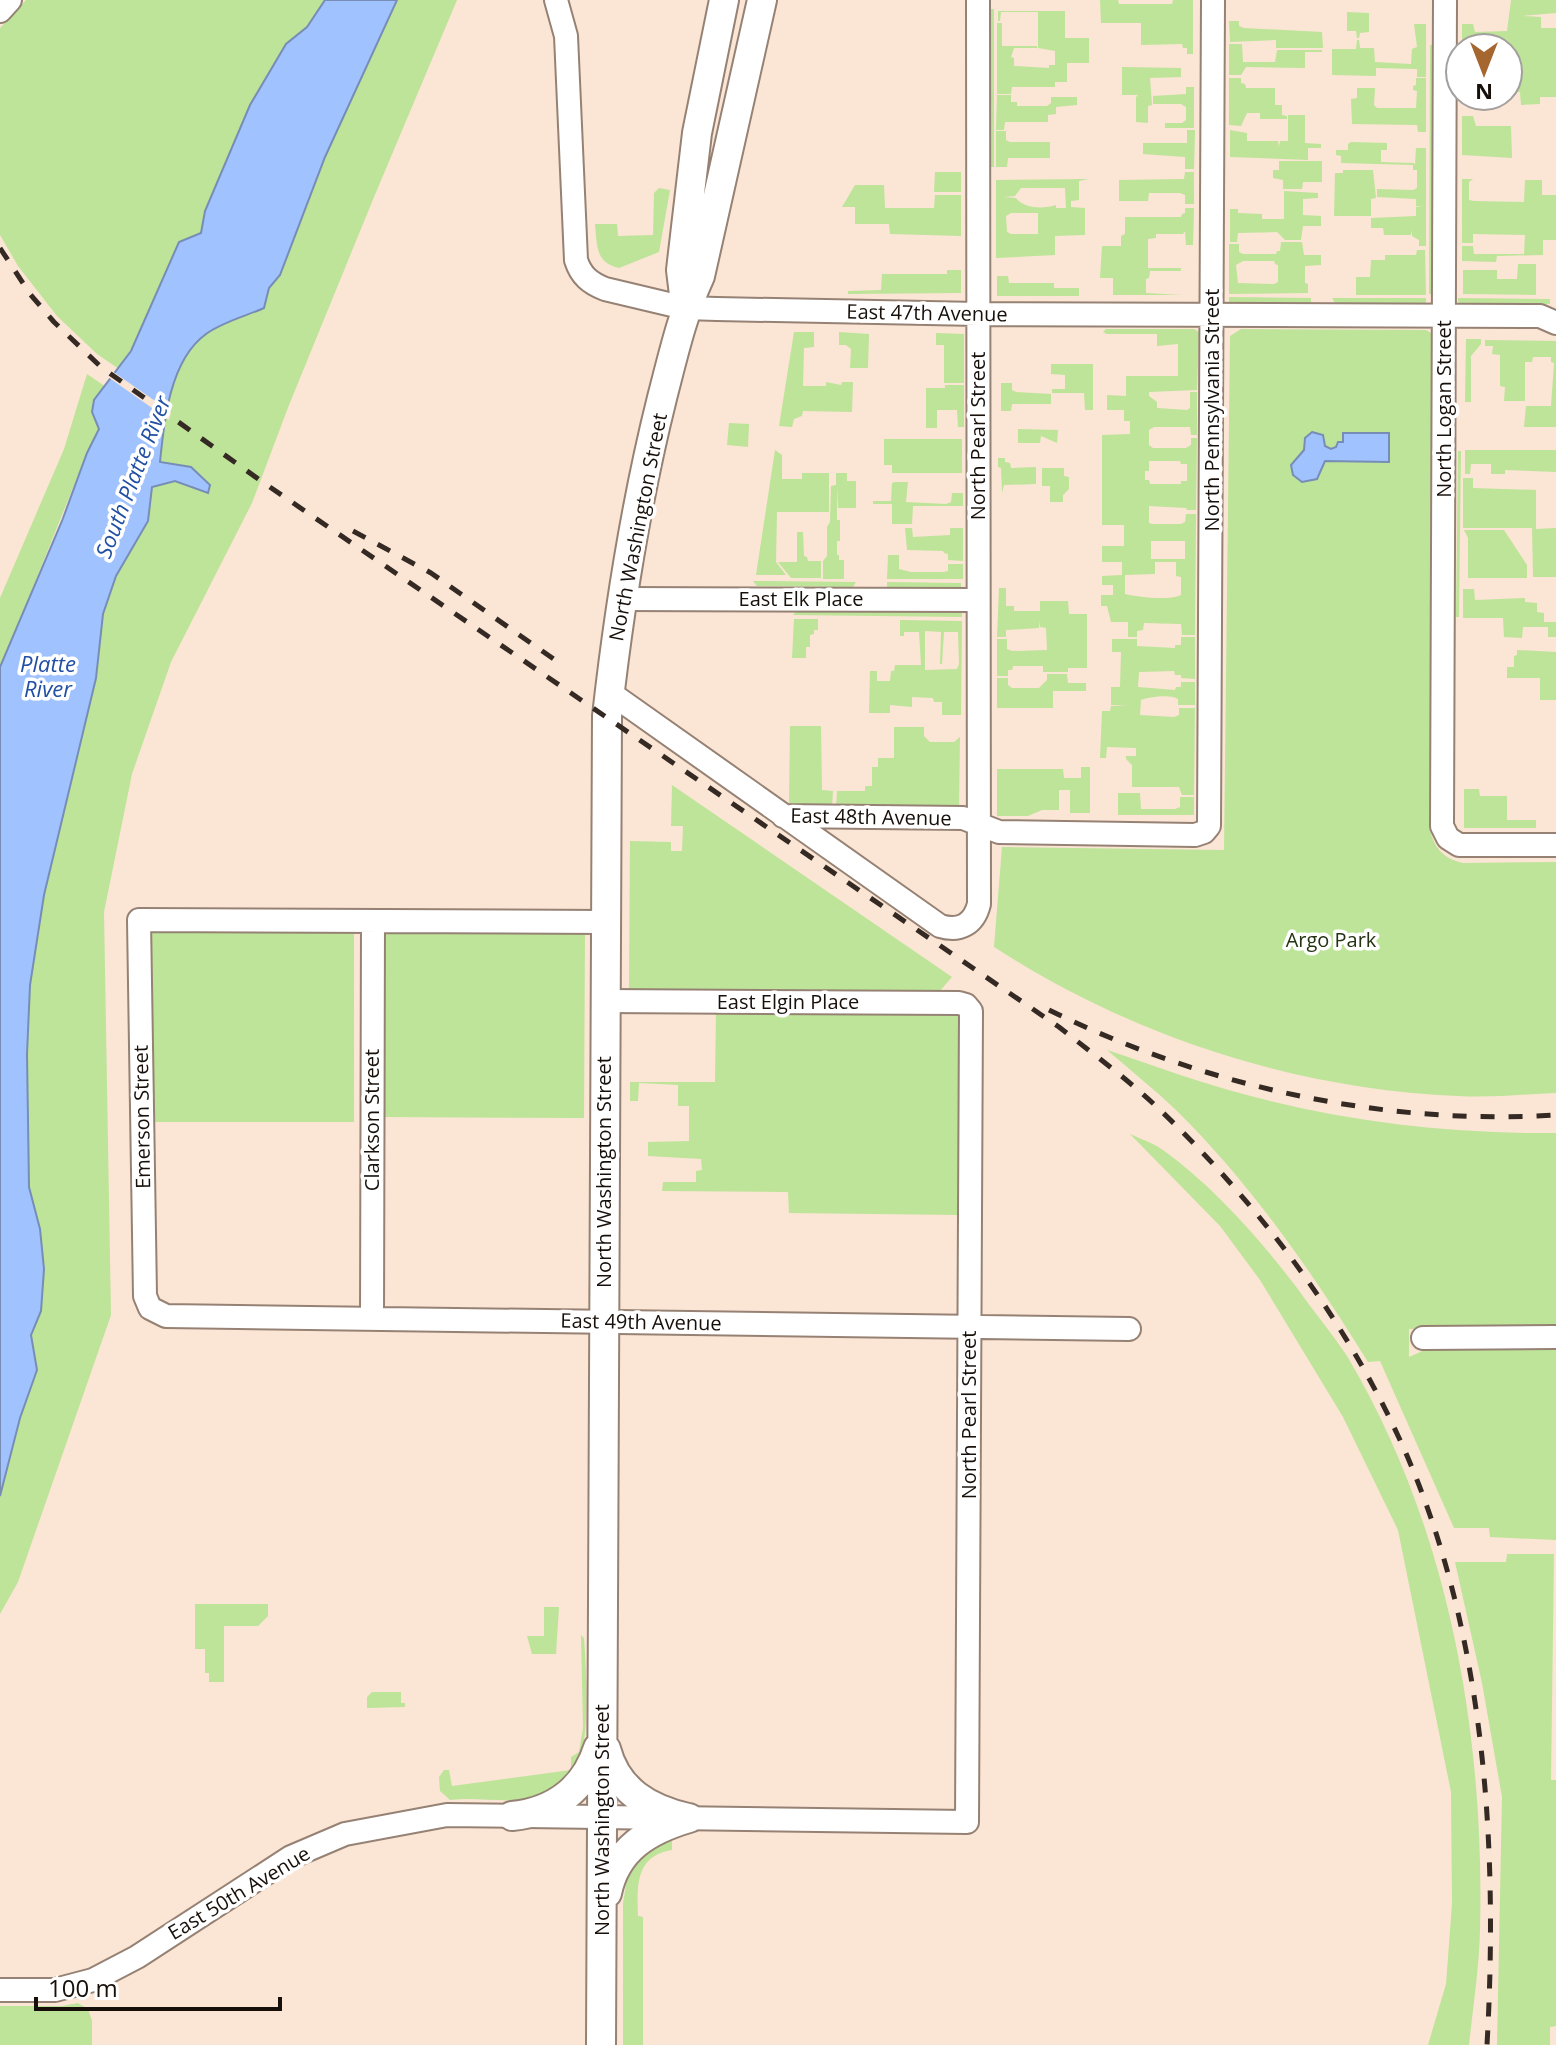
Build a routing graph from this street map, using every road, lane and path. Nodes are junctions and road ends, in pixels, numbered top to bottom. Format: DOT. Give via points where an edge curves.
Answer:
graph roads {
  1 [pos="10,0"];
  2 [pos="556,0"];
  3 [pos="724,0"];
  4 [pos="762,0"];
  5 [pos="978,0"];
  6 [pos="1213,0"];
  7 [pos="1445,0"];
  8 [pos="0,11"];
  9 [pos="685,308"];
  10 [pos="978,314"];
  11 [pos="1212,315"];
  12 [pos="1445,315"];
  13 [pos="1556,323"];
  14 [pos="623,599"];
  15 [pos="978,600"];
  16 [pos="609,692"];
  17 [pos="783,816"];
  18 [pos="1211,821"];
  19 [pos="978,824"];
  20 [pos="1556,845"];
  21 [pos="373,921"];
  22 [pos="606,922"];
  23 [pos="605,1001"];
  24 [pos="969,1008"];
  25 [pos="154,1311"];
  26 [pos="372,1319"];
  27 [pos="604,1322"];
  28 [pos="970,1326"];
  29 [pos="1129,1329"];
  30 [pos="1556,1337"];
  31 [pos="1423,1338"];
  32 [pos="602,1732"];
  33 [pos="512,1816"];
  34 [pos="602,1817"];
  35 [pos="689,1818"];
  36 [pos="967,1822"];
  37 [pos="601,1917"];
  38 [pos="0,1990"];
  39 [pos="601,2045"];
  1 -- 8 [label="street"];
  2 -- 9 [label="street, East 47th Avenue" via="566,36 579,269 594,285"];
  3 -- 9 [label="main road, North Washington Street" via="697,133 681,270"];
  4 -- 9 [label="main road, North Washington Street" via="700,276"];
  5 -- 10 [label="street, North Pearl Street"];
  6 -- 11 [label="street, North Pennsylvania Street"];
  7 -- 12 [label="street, North Logan Street"];
  9 -- 10 [label="street, East 47th Avenue"];
  9 -- 14 [label="main road, North Washington Street" via="645,467"];
  10 -- 11 [label="street, East 47th Avenue"];
  10 -- 15 [label="street, North Pearl Street"];
  11 -- 12 [label="street, East 47th Avenue"];
  11 -- 18 [label="street, North Pennsylvania Street"];
  12 -- 13 [label="street, East 47th Avenue" via="1540,316"];
  12 -- 20 [label="street, North Logan Street" via="1442,818 1448,838 1465,846"];
  14 -- 15 [label="street, East Elk Place"];
  14 -- 16 [label="main road, North Washington Street"];
  15 -- 19 [label="street, North Pearl Street"];
  16 -- 17 [label="street, East 48th Avenue"];
  16 -- 22 [label="main road, North Washington Street"];
  17 -- 19 [label="street, East 48th Avenue" via="963,818"];
  17 -- 19 [label="street, North Pearl Street" via="949,929 966,925 977,912"];
  18 -- 19 [label="street, East 48th Avenue" via="1195,835 999,832"];
  21 -- 22 [label="street"];
  21 -- 25 [label="street, Emerson Street" via="139,920 145,1296"];
  21 -- 26 [label="street, Clarkson Street"];
  22 -- 23 [label="main road, North Washington Street"];
  23 -- 24 [label="street, East Elgin Place" via="959,1003"];
  23 -- 27 [label="main road, North Washington Street"];
  24 -- 28 [label="street, North Pearl Street"];
  25 -- 26 [label="street, East 49th Avenue" via="166,1316"];
  26 -- 27 [label="street, East 49th Avenue"];
  27 -- 28 [label="street, East 49th Avenue"];
  27 -- 32 [label="main road, North Washington Street"];
  28 -- 29 [label="street, East 49th Avenue"];
  28 -- 36 [label="street, North Pearl Street"];
  30 -- 31 [label="street"];
  32 -- 33 [label="main road" via="590,1768 574,1790 545,1809"];
  32 -- 34 [label="main road, North Washington Street"];
  32 -- 35 [label="main road" via="611,1765 630,1791 657,1809"];
  33 -- 34 [label="street, East 50th Avenue"];
  33 -- 38 [label="street, East 50th Avenue" via="447,1815 345,1834 291,1857 93,1980 55,1990"];
  34 -- 35 [label="street, East 50th Avenue"];
  34 -- 37 [label="main road, North Washington Street"];
  35 -- 36 [label="street, East 50th Avenue"];
  35 -- 37 [label="main road" via="655,1829 632,1845 612,1875"];
  37 -- 39 [label="main road, North Washington Street"];
}
